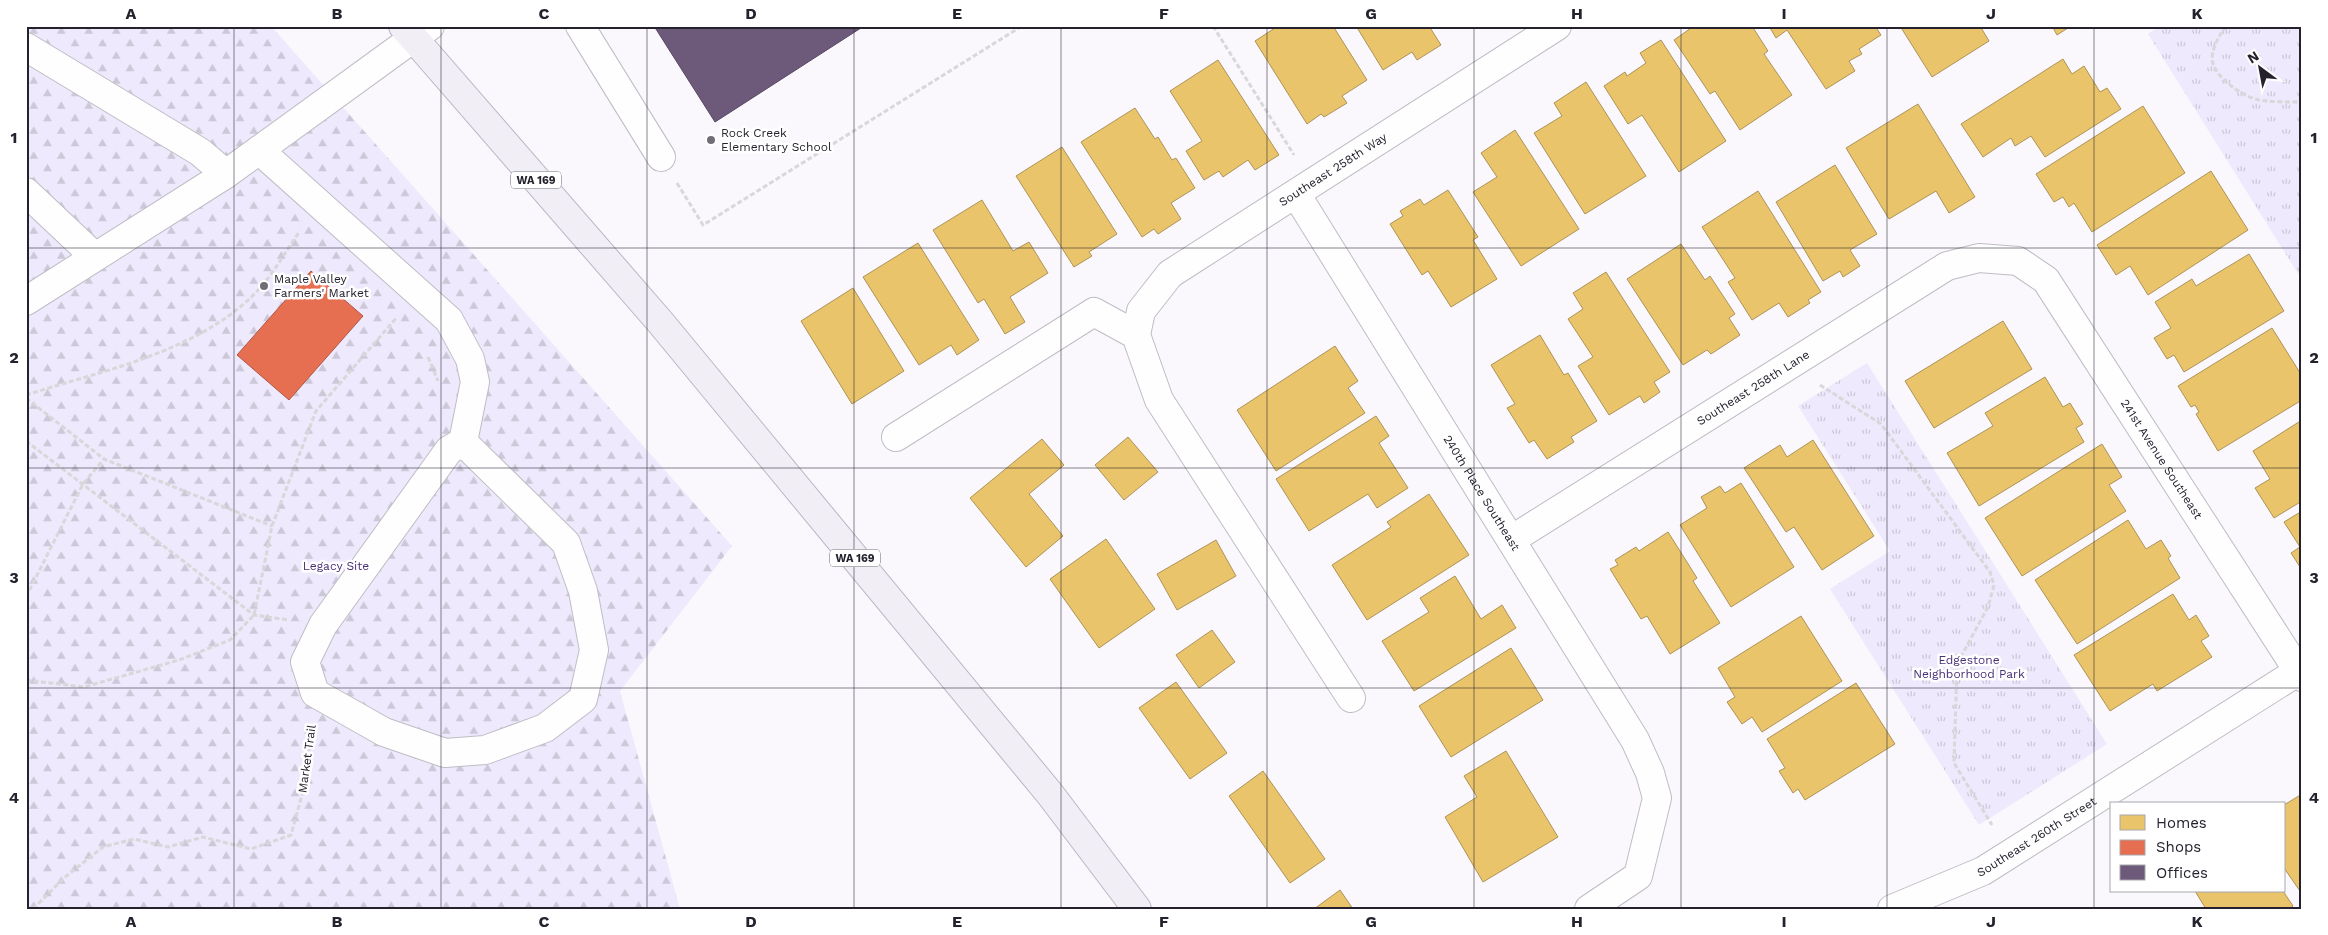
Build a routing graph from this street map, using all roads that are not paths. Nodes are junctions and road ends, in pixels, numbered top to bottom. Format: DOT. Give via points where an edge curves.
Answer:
graph roads {
  1 [pos="580,26"];
  2 [pos="1557,26"];
  3 [pos="415,30"];
  4 [pos="26,47"];
  5 [pos="259,150"];
  6 [pos="661,157"];
  7 [pos="226,174"];
  8 [pos="1304,188"];
  9 [pos="26,192"];
  10 [pos="95,257"];
  11 [pos="2004,260"];
  12 [pos="26,301"];
  13 [pos="1136,335"];
  14 [pos="896,437"];
  15 [pos="463,442"];
  16 [pos="1511,540"];
  17 [pos="2300,672"];
  18 [pos="1351,698"];
  19 [pos="1137,909"];
  20 [pos="1590,909"];
  21 [pos="1892,909"];
  1 -- 6 [label="street"];
  2 -- 8 [label="street, Southeast 258th Way"];
  3 -- 5 [label="street"];
  3 -- 19 [label="main road, WA 169" via="1050,794"];
  4 -- 7 [label="street" via="200,152"];
  5 -- 7 [label="street"];
  5 -- 15 [label="street" via="449,320 470,359 475,382"];
  7 -- 10 [label="street"];
  8 -- 13 [label="street, Southeast 258th Way" via="1170,274 1141,311"];
  8 -- 16 [label="street, 240th Place Southeast"];
  9 -- 10 [label="street"];
  10 -- 12 [label="street"];
  11 -- 16 [label="street, Southeast 258th Lane" via="1979,258 1947,266"];
  11 -- 17 [label="street, 241st Avenue Southeast" via="2018,261 2046,280"];
  13 -- 14 [label="street" via="1094,312"];
  13 -- 18 [label="street" via="1159,400"];
  15 -- 15 [label="street" via="566,543 583,591 594,650 583,699 545,728 485,750 445,753 384,732 315,694 305,662 323,625 449,450"];
  16 -- 20 [label="street, 240th Place Southeast" via="1635,740 1657,798 1638,876"];
  17 -- 21 [label="street, Southeast 260th Street" via="1983,871"];
}
